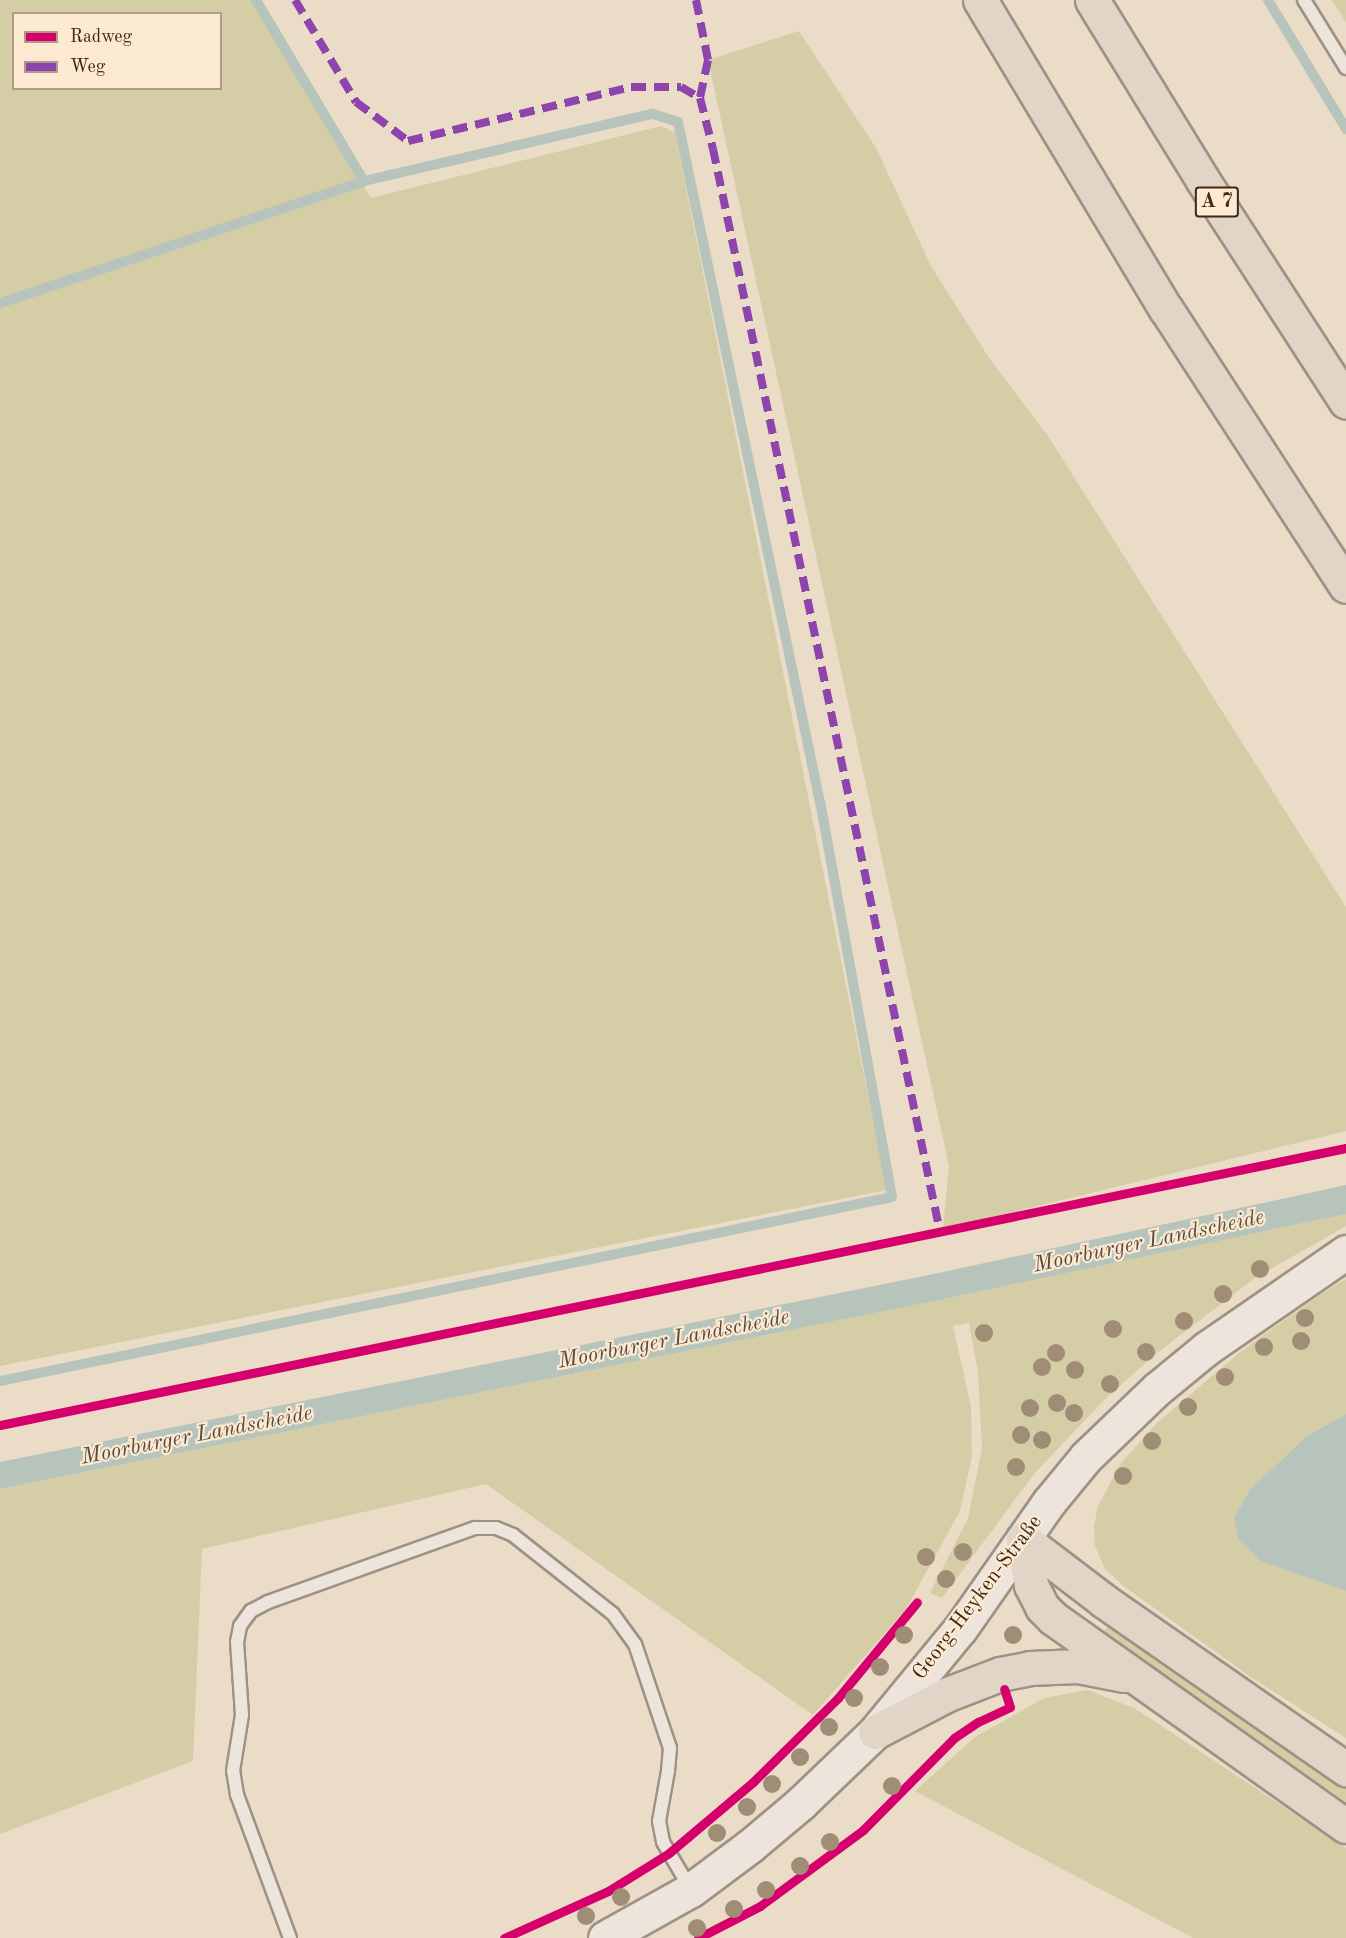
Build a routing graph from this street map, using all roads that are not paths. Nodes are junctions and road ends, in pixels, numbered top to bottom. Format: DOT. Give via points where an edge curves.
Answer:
graph roads {
  1 [pos="980,0"];
  2 [pos="1092,0"];
  3 [pos="1304,0"];
  4 [pos="1346,68"];
  5 [pos="1346,402"];
  6 [pos="1346,586"];
  7 [pos="1346,1252"];
  8 [pos="1023,1539"];
  9 [pos="1134,1677"];
  10 [pos="875,1732"];
  11 [pos="1346,1769"];
  12 [pos="1346,1826"];
  13 [pos="692,1890"];
  14 [pos="290,1938"];
  15 [pos="605,1938"];
  1 -- 6 [label="highway" via="1166,309"];
  2 -- 5 [label="highway, A 7"];
  3 -- 4 [label="lane"];
  7 -- 8 [label="main road, Georg-Heyken-Straße" via="1216,1341 1157,1389 1086,1457"];
  8 -- 9 [label="highway" via="1031,1585 1042,1607"];
  8 -- 10 [label="main road, Georg-Heyken-Straße" via="960,1629"];
  8 -- 11 [label="highway" via="1104,1601"];
  9 -- 10 [label="highway" via="1078,1666 1000,1674 948,1694"];
  9 -- 12 [label="highway"];
  10 -- 13 [label="main road, Georg-Heyken-Straße" via="801,1803"];
  13 -- 14 [label="lane" via="663,1842 659,1821 670,1748 635,1644 613,1614 513,1535 496,1528 474,1528 268,1602 250,1611 240,1626 237,1642 242,1714 233,1771 237,1795"];
  13 -- 15 [label="main road, Georg-Heyken-Straße"];
}
